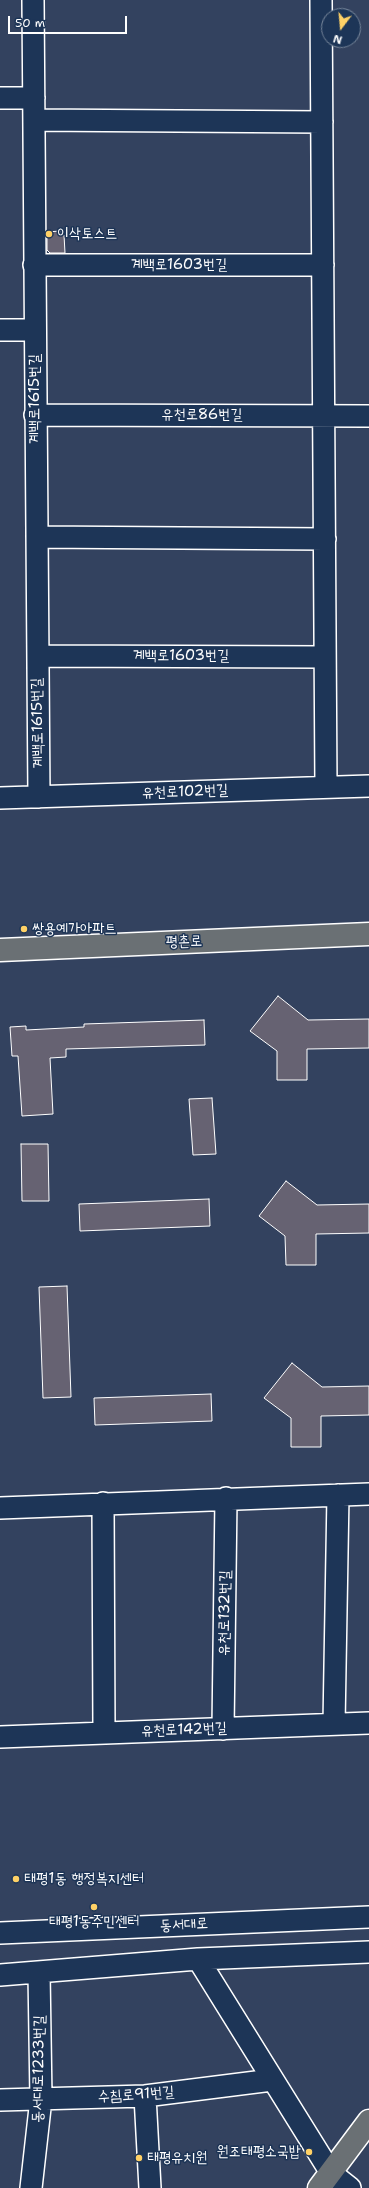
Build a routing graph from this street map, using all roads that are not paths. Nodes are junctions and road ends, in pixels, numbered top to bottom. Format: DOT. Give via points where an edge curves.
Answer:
graph roads {
  1 [pos="33,0"];
  2 [pos="321,0"];
  3 [pos="0,98"];
  4 [pos="34,98"];
  5 [pos="34,120"];
  6 [pos="322,122"];
  7 [pos="34,265"];
  8 [pos="323,265"];
  9 [pos="0,330"];
  10 [pos="35,330"];
  11 [pos="36,414"];
  12 [pos="324,416"];
  13 [pos="369,416"];
  14 [pos="37,537"];
  15 [pos="325,539"];
  16 [pos="38,656"];
  17 [pos="325,657"];
  18 [pos="369,786"];
  19 [pos="326,788"];
  20 [pos="39,797"];
  21 [pos="0,798"];
  22 [pos="369,934"];
  23 [pos="0,950"];
  24 [pos="369,1494"];
  25 [pos="338,1495"];
  26 [pos="226,1498"];
  27 [pos="103,1503"];
  28 [pos="0,1508"];
  29 [pos="369,1723"];
  30 [pos="334,1724"];
  31 [pos="223,1729"];
  32 [pos="104,1734"];
  33 [pos="0,1738"];
  34 [pos="369,1917"];
  35 [pos="0,1933"];
  36 [pos="364,1954"];
  37 [pos="198,1959"];
  38 [pos="39,1973"];
  39 [pos="0,1975"];
  40 [pos="272,2080"];
  41 [pos="145,2096"];
  42 [pos="41,2099"];
  43 [pos="0,2100"];
  44 [pos="369,2121"];
  45 [pos="325,2180"];
  46 [pos="31,2188"];
  47 [pos="150,2188"];
  48 [pos="350,2188"];
  1 -- 4 [label="street, 계백로1615번길"];
  2 -- 6 [label="street"];
  3 -- 4 [label="street"];
  4 -- 5 [label="street, 계백로1615번길"];
  5 -- 6 [label="street"];
  5 -- 7 [label="street, 계백로1615번길"];
  6 -- 8 [label="street"];
  7 -- 8 [label="street, 계백로1603번길"];
  7 -- 10 [label="street, 계백로1615번길"];
  8 -- 12 [label="street"];
  9 -- 10 [label="street"];
  10 -- 11 [label="street, 계백로1615번길"];
  11 -- 12 [label="street, 유천로86번길"];
  11 -- 14 [label="street, 계백로1615번길"];
  12 -- 13 [label="street, 유천로86번길"];
  12 -- 15 [label="street"];
  14 -- 15 [label="street"];
  14 -- 16 [label="street, 계백로1615번길"];
  15 -- 17 [label="street"];
  16 -- 17 [label="street, 계백로1603번길"];
  16 -- 20 [label="street, 계백로1615번길"];
  17 -- 19 [label="street"];
  18 -- 19 [label="street, 유천로102번길"];
  19 -- 20 [label="street, 유천로102번길"];
  20 -- 21 [label="street, 유천로102번길"];
  22 -- 23 [label="main road, 평촌로"];
  24 -- 25 [label="street"];
  25 -- 26 [label="street"];
  25 -- 30 [label="street"];
  26 -- 27 [label="street"];
  26 -- 31 [label="street, 유천로132번길"];
  27 -- 28 [label="street"];
  27 -- 32 [label="street"];
  29 -- 30 [label="street, 유천로142번길"];
  30 -- 31 [label="street, 유천로142번길"];
  31 -- 32 [label="street, 유천로142번길"];
  32 -- 33 [label="street, 유천로142번길"];
  34 -- 35 [label="street, 동서대로"];
  36 -- 37 [label="street"];
  37 -- 38 [label="street"];
  37 -- 40 [label="street"];
  38 -- 39 [label="street"];
  38 -- 42 [label="street, 동서대로1233번길"];
  40 -- 41 [label="street, 수침로91번길"];
  40 -- 45 [label="street"];
  41 -- 42 [label="street, 수침로91번길"];
  41 -- 47 [label="street"];
  42 -- 43 [label="street, 수침로91번길"];
  42 -- 46 [label="street, 동서대로1233번길"];
  44 -- 45 [label="main road"];
  45 -- 48 [label="street"];
}
